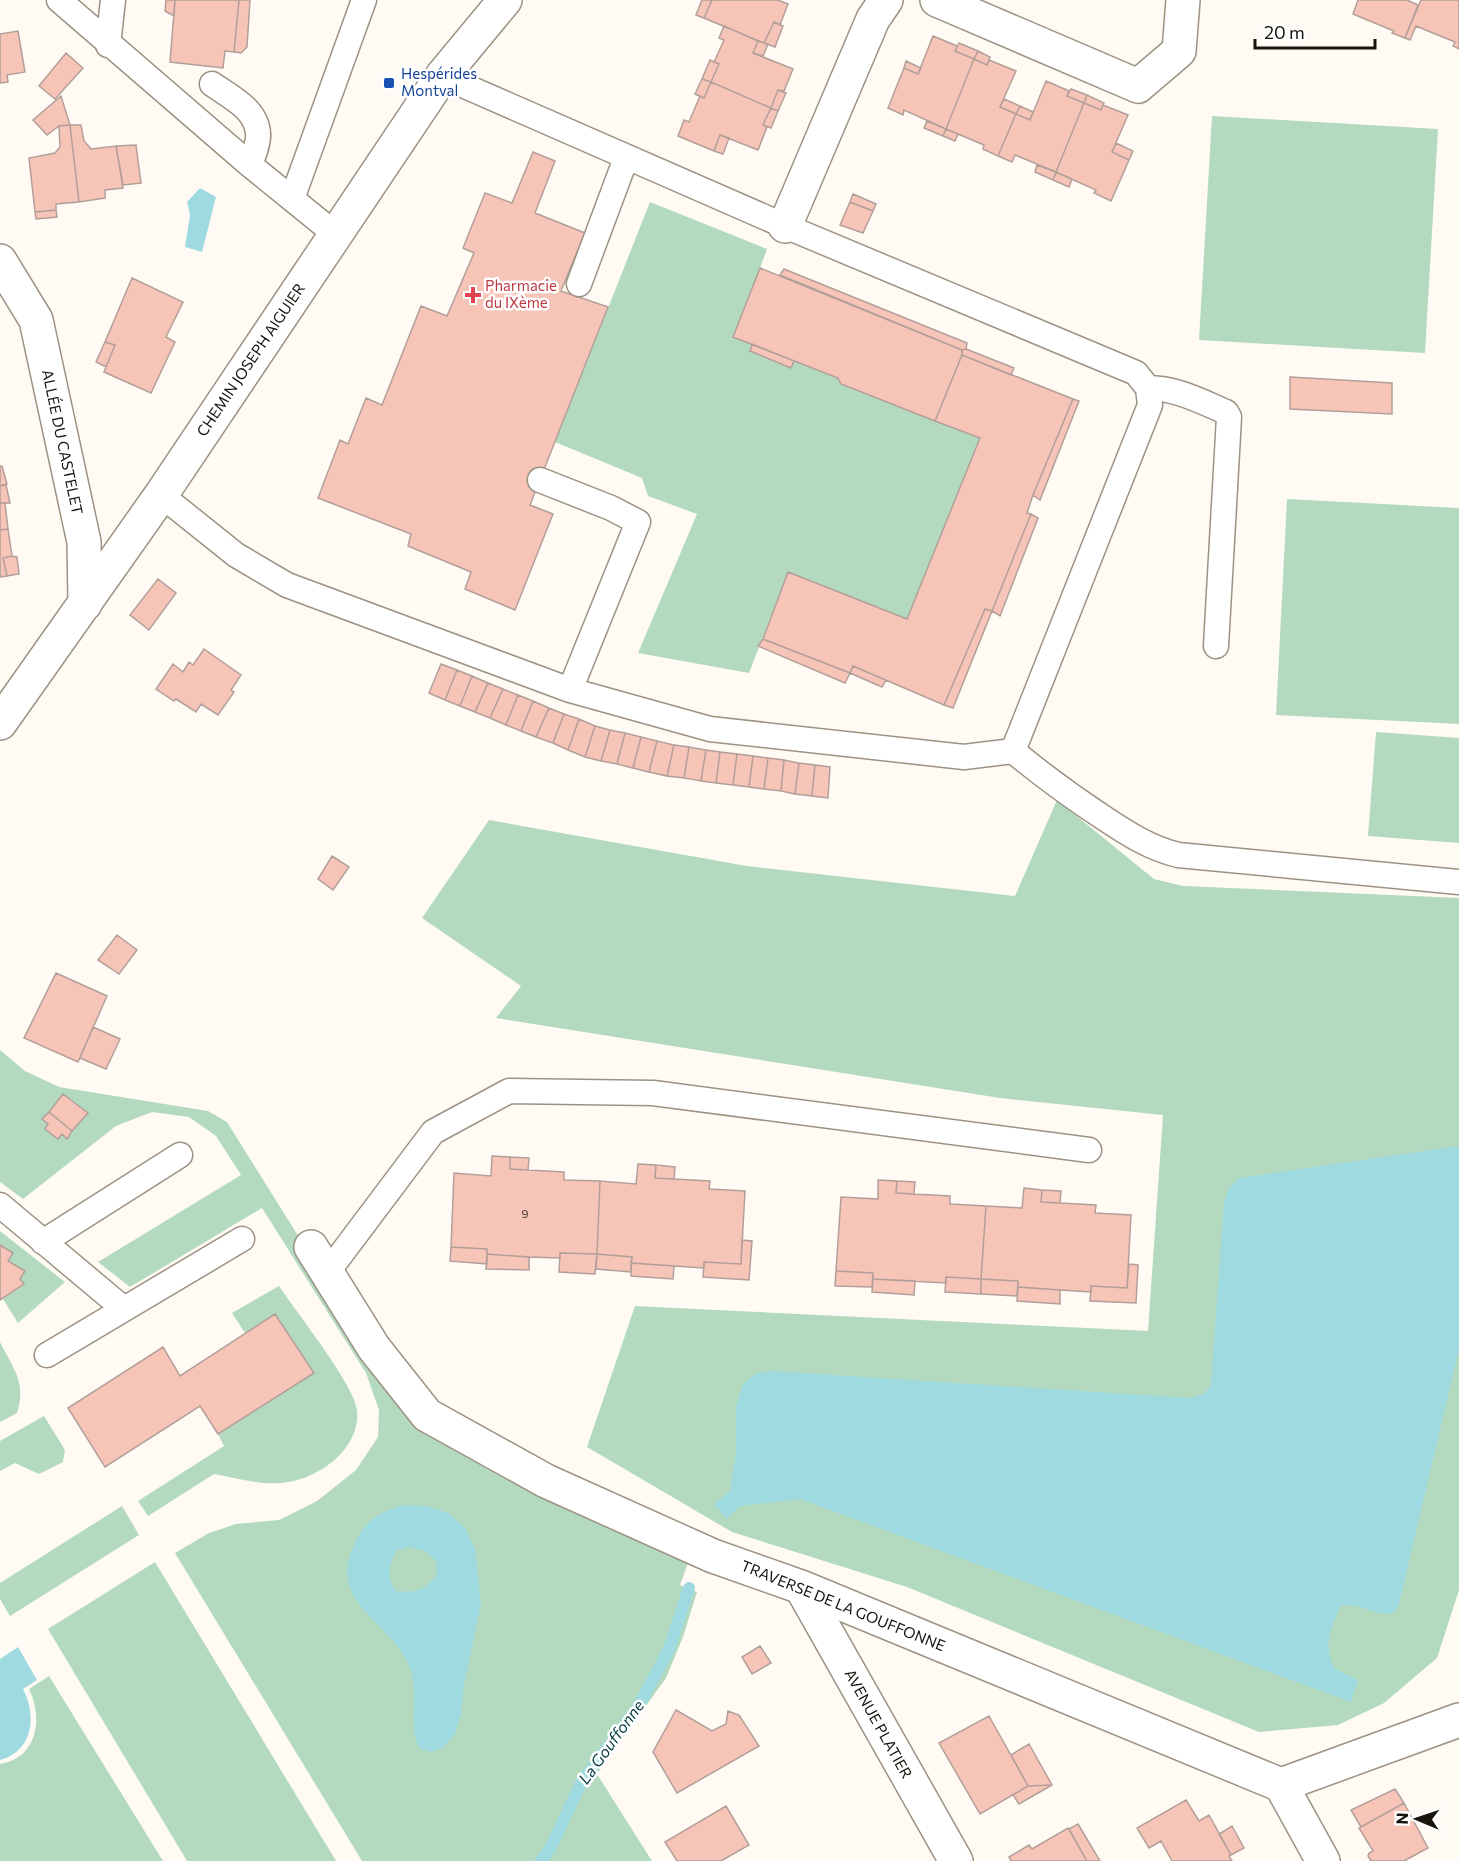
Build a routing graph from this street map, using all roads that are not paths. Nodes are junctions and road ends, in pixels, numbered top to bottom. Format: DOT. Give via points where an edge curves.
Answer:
graph roads {
  1 [pos="59,0"];
  2 [pos="113,0"];
  3 [pos="364,0"];
  4 [pos="505,0"];
  5 [pos="886,0"];
  6 [pos="937,0"];
  7 [pos="1183,0"];
  8 [pos="108,45"];
  9 [pos="442,76"];
  10 [pos="212,84"];
  11 [pos="626,158"];
  12 [pos="250,165"];
  13 [pos="292,199"];
  14 [pos="785,226"];
  15 [pos="335,234"];
  16 [pos="5,279"];
  17 [pos="579,284"];
  18 [pos="1148,388"];
  19 [pos="540,480"];
  20 [pos="161,495"];
  21 [pos="85,604"];
  22 [pos="1216,646"];
  23 [pos="570,690"];
  24 [pos="0,723"];
  25 [pos="1013,751"];
  26 [pos="1459,882"];
  27 [pos="1089,1150"];
  28 [pos="180,1155"];
  29 [pos="0,1205"];
  30 [pos="242,1239"];
  31 [pos="43,1242"];
  32 [pos="319,1260"];
  33 [pos="124,1309"];
  34 [pos="47,1355"];
  35 [pos="801,1587"];
  36 [pos="1459,1720"];
  37 [pos="1281,1785"];
  38 [pos="956,1861"];
  39 [pos="1323,1861"];
  1 -- 8 [label="lane"];
  2 -- 8 [label="lane"];
  3 -- 13 [label="lane"];
  4 -- 9 [label="street, CHEMIN JOSEPH AIGUIER"];
  5 -- 14 [label="street" via="873,19"];
  6 -- 7 [label="street" via="1138,86 1179,51"];
  8 -- 12 [label="lane"];
  9 -- 11 [label="lane"];
  9 -- 15 [label="street, CHEMIN JOSEPH AIGUIER"];
  10 -- 12 [label="lane" via="254,118 258,135"];
  11 -- 14 [label="lane"];
  11 -- 17 [label="lane"];
  12 -- 13 [label="lane"];
  13 -- 15 [label="lane"];
  14 -- 18 [label="lane" via="1136,373"];
  15 -- 20 [label="street, CHEMIN JOSEPH AIGUIER"];
  16 -- 21 [label="street, ALLÉE DU CASTELET" via="36,321 84,542"];
  18 -- 22 [label="lane" via="1181,393 1226,412 1229,417"];
  18 -- 25 [label="lane" via="1150,405"];
  19 -- 23 [label="lane" via="638,522"];
  20 -- 21 [label="street, CHEMIN JOSEPH AIGUIER"];
  20 -- 23 [label="lane" via="236,555 287,585"];
  21 -- 24 [label="street, CHEMIN JOSEPH AIGUIER"];
  23 -- 25 [label="lane" via="710,729 964,757"];
  25 -- 26 [label="lane" via="1062,790 1160,851"];
  27 -- 32 [label="lane" via="653,1093 508,1091 433,1132"];
  28 -- 31 [label="lane"];
  29 -- 31 [label="lane"];
  30 -- 33 [label="lane"];
  31 -- 33 [label="lane"];
  32 -- 35 [label="street, TRAVERSE DE LA GOUFFONNE" via="374,1348 427,1415 546,1481 713,1556"];
  33 -- 34 [label="lane"];
  35 -- 37 [label="street, TRAVERSE DE LA GOUFFONNE"];
  35 -- 38 [label="street, AVENUE PLATIER"];
  36 -- 37 [label="street"];
  37 -- 39 [label="street"];
}
